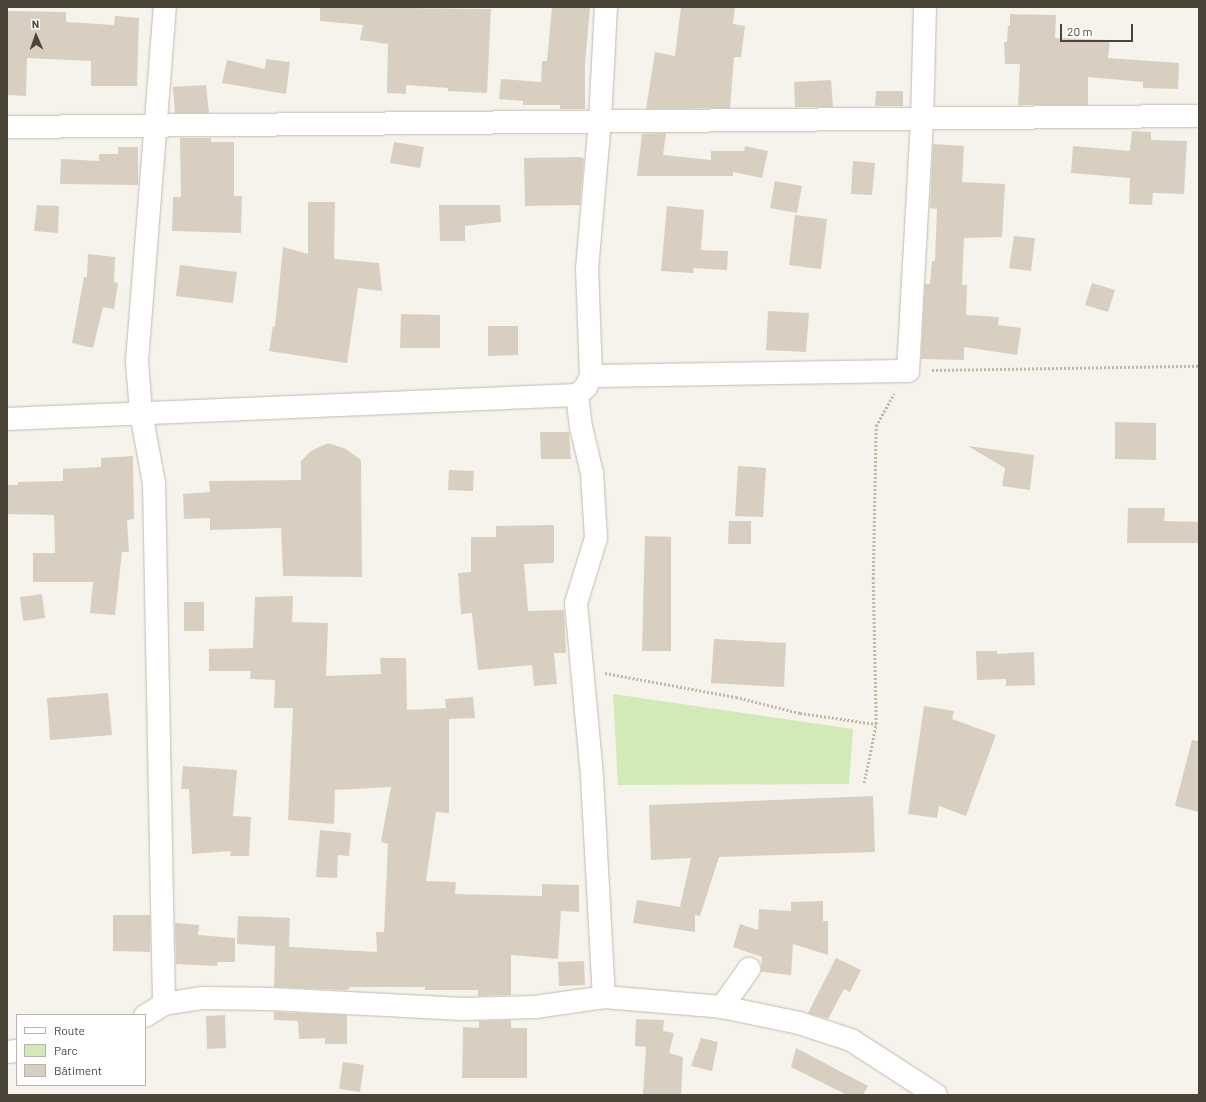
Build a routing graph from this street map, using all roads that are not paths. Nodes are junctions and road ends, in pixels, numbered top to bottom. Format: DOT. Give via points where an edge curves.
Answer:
graph roads {
  1 [pos="165,7"];
  2 [pos="606,7"];
  3 [pos="926,7"];
  4 [pos="1199,116"];
  5 [pos="600,121"];
  6 [pos="922,121"];
  7 [pos="157,126"];
  8 [pos="7,127"];
  9 [pos="591,376"];
  10 [pos="577,395"];
  11 [pos="141,413"];
  12 [pos="7,419"];
  13 [pos="749,969"];
  14 [pos="604,997"];
  15 [pos="164,1004"];
  16 [pos="722,1007"];
  17 [pos="146,1015"];
  18 [pos="936,1095"];
  1 -- 7 [label="street"];
  2 -- 5 [label="street"];
  3 -- 6 [label="street"];
  4 -- 6 [label="street"];
  5 -- 6 [label="street"];
  5 -- 7 [label="street"];
  5 -- 9 [label="street" via="587,269"];
  6 -- 9 [label="street" via="908,371"];
  7 -- 8 [label="street"];
  7 -- 11 [label="street" via="137,360"];
  9 -- 10 [label="street" via="586,387"];
  10 -- 11 [label="street"];
  10 -- 14 [label="street" via="580,426 592,473 596,538 576,603 584,669"];
  11 -- 12 [label="street"];
  11 -- 15 [label="street" via="150,451 154,496 156,708"];
  13 -- 16 [label="street"];
  14 -- 15 [label="street" via="535,1007 463,1009 413,1009 271,999 203,998"];
  14 -- 16 [label="street"];
  15 -- 17 [label="street"];
  16 -- 18 [label="street" via="823,1029 851,1040"];
}
